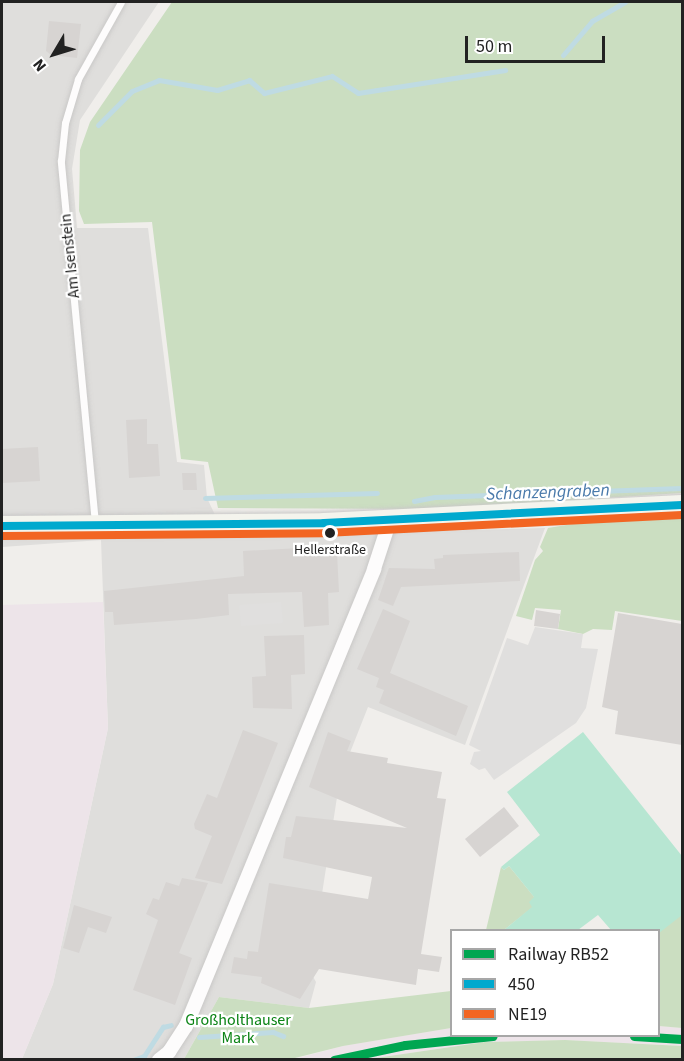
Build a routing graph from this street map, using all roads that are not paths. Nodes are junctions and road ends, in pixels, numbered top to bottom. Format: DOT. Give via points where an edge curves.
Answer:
graph roads {
  1 [pos="121,2"];
  2 [pos="682,505"];
  3 [pos="390,520"];
  4 [pos="95,523"];
  5 [pos="2,526"];
  6 [pos="159,1059"];
  1 -- 4 [label="lane, Am Isenstein" via="78,79 65,123 61,161"];
  2 -- 3 [label="main road"];
  3 -- 4 [label="main road"];
  3 -- 6 [label="street" via="374,569 186,1026 169,1052"];
  4 -- 5 [label="main road"];
}
